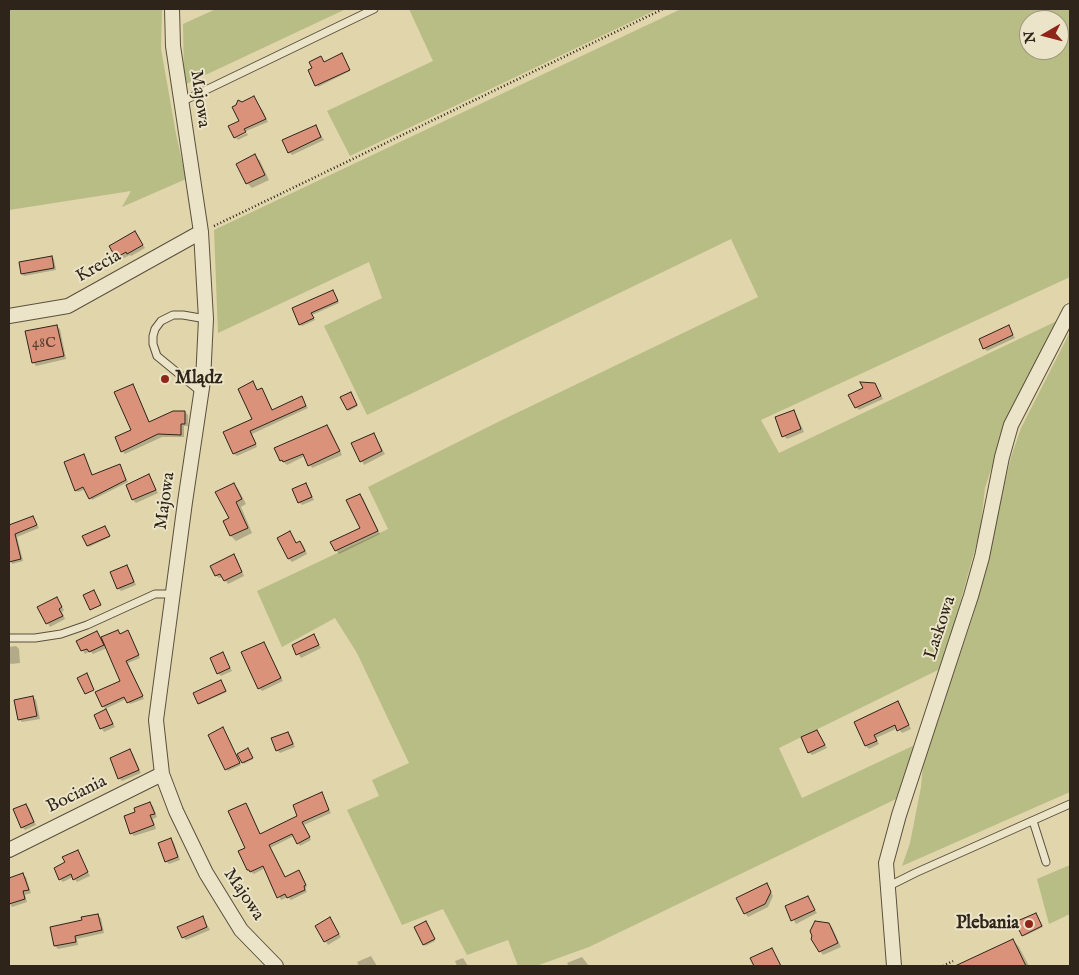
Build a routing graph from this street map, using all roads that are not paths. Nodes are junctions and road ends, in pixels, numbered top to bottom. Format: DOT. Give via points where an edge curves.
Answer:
graph roads {
  1 [pos="172,9"];
  2 [pos="374,9"];
  3 [pos="181,102"];
  4 [pos="201,232"];
  5 [pos="1070,311"];
  6 [pos="9,316"];
  7 [pos="206,319"];
  8 [pos="201,392"];
  9 [pos="172,594"];
  10 [pos="9,638"];
  11 [pos="162,774"];
  12 [pos="1070,804"];
  13 [pos="1033,821"];
  14 [pos="9,850"];
  15 [pos="1046,862"];
  16 [pos="889,886"];
  17 [pos="276,966"];
  18 [pos="894,966"];
  1 -- 3 [label="street, Majowa" via="173,46"];
  2 -- 3 [label="lane"];
  3 -- 4 [label="street, Majowa"];
  4 -- 6 [label="street, Krecia" via="68,306"];
  4 -- 7 [label="street, Majowa"];
  5 -- 16 [label="street, Laskowa" via="1011,424 972,596 886,863"];
  7 -- 8 [label="street, Majowa"];
  7 -- 8 [label="lane" via="173,315 161,321 153,336 157,356"];
  8 -- 9 [label="street, Majowa"];
  9 -- 10 [label="lane" via="155,594 61,634"];
  9 -- 11 [label="street, Majowa" via="156,720"];
  11 -- 14 [label="street, Bociania"];
  11 -- 17 [label="street, Majowa" via="206,873 241,930"];
  12 -- 13 [label="lane"];
  13 -- 15 [label="lane"];
  13 -- 16 [label="lane"];
  16 -- 18 [label="street, Laskowa"];
}
